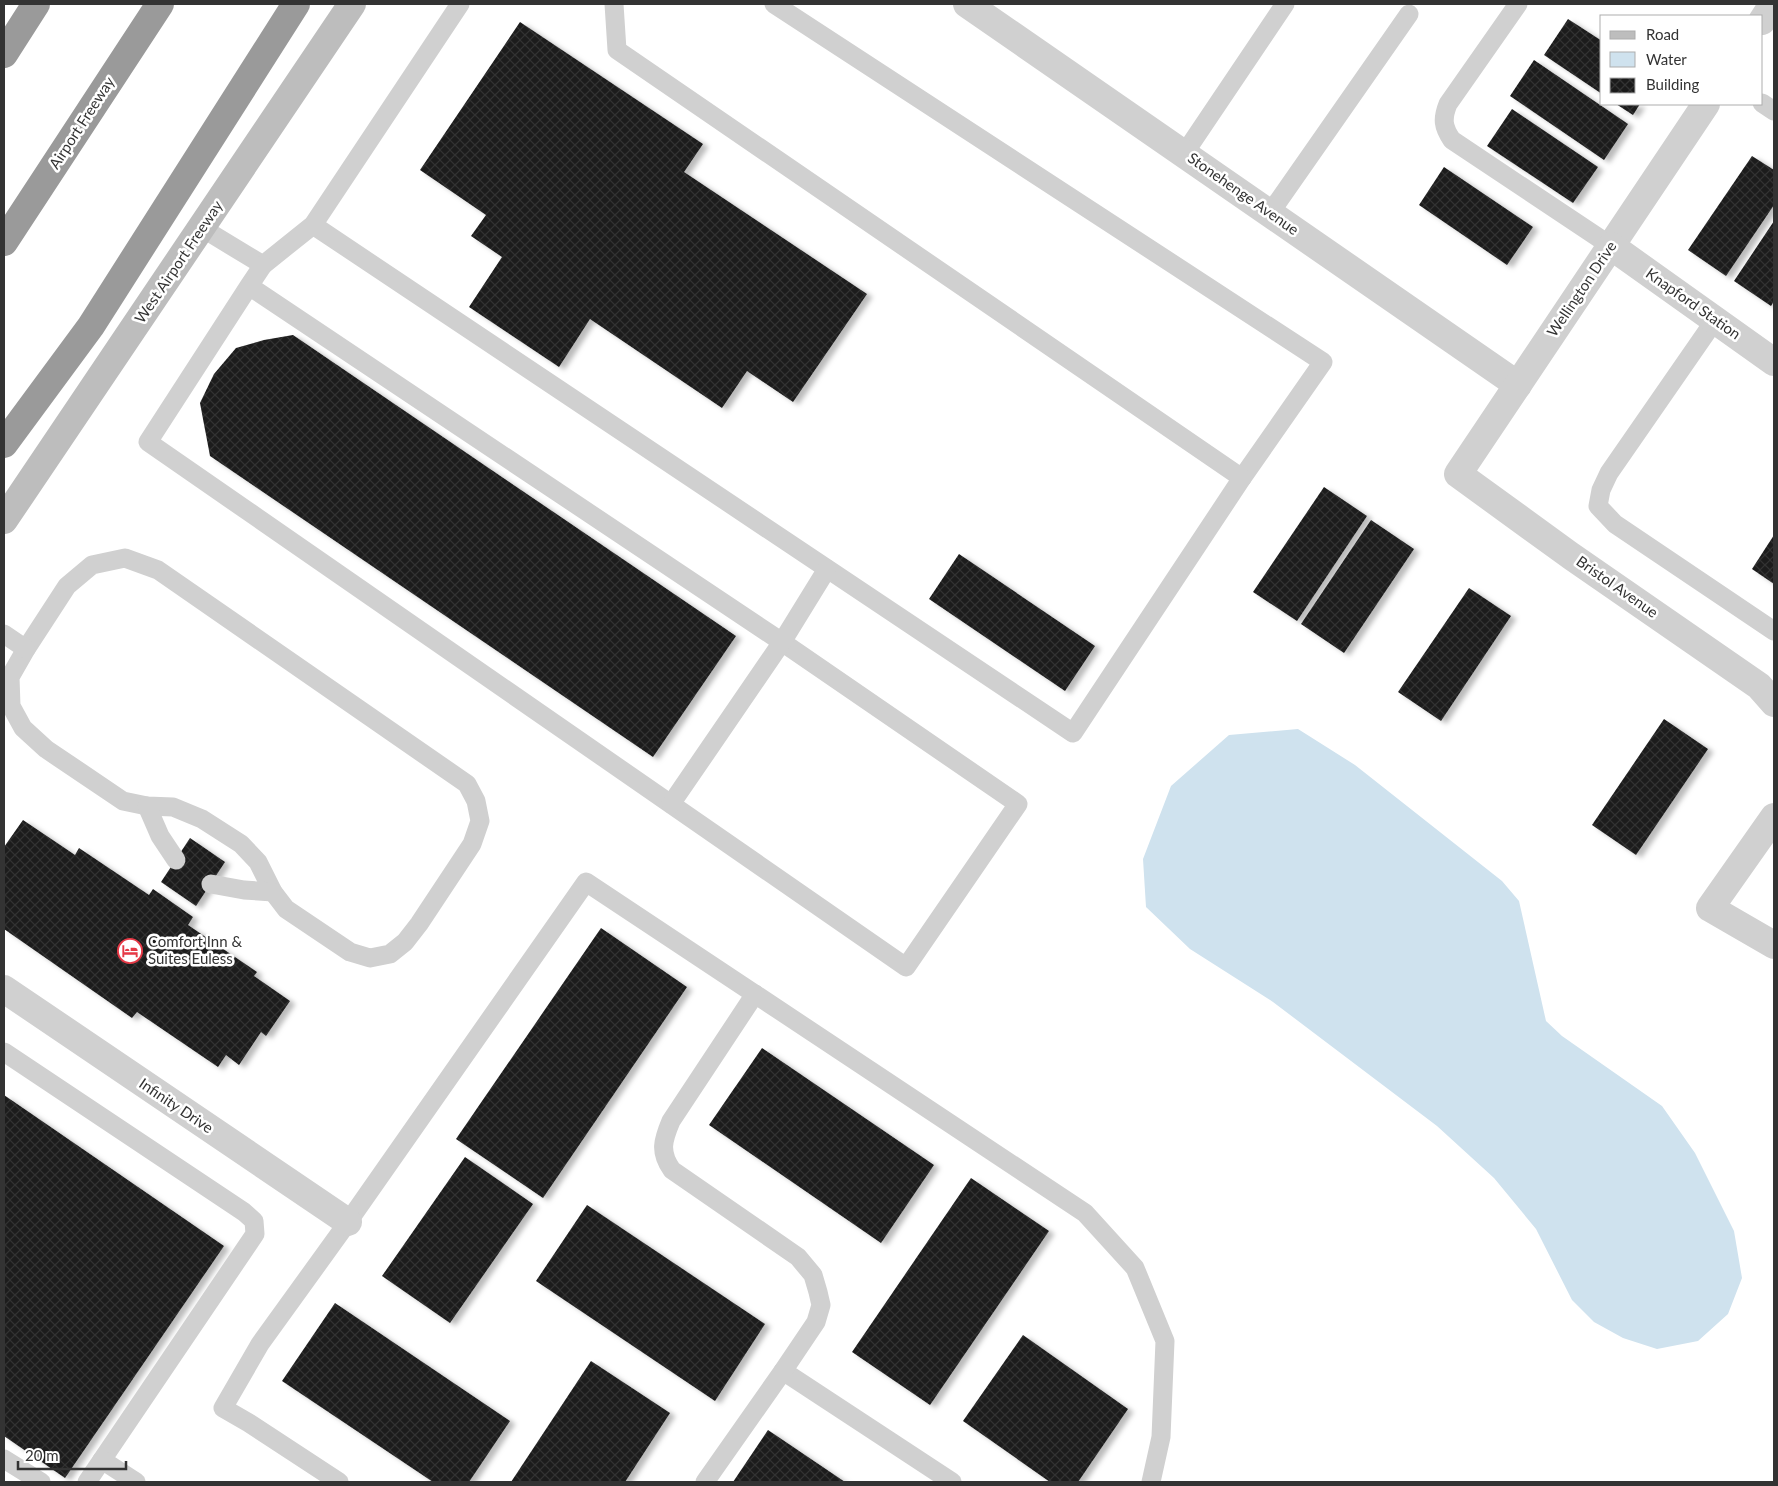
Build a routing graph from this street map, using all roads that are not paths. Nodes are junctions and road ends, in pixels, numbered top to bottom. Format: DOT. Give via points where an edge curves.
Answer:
graph roads {
  1 [pos="36,4"];
  2 [pos="160,4"];
  3 [pos="296,4"];
  4 [pos="352,4"];
  5 [pos="460,4"];
  6 [pos="614,4"];
  7 [pos="774,4"];
  8 [pos="967,4"];
  9 [pos="1284,4"];
  10 [pos="1518,4"];
  11 [pos="1774,4"];
  12 [pos="1409,14"];
  13 [pos="1763,20"];
  14 [pos="4,54"];
  15 [pos="1763,104"];
  16 [pos="1705,105"];
  17 [pos="1774,111"];
  18 [pos="1184,154"];
  19 [pos="1270,213"];
  20 [pos="313,225"];
  21 [pos="202,228"];
  22 [pos="4,242"];
  23 [pos="1611,246"];
  24 [pos="263,265"];
  25 [pos="249,286"];
  26 [pos="1715,320"];
  27 [pos="1774,362"];
  28 [pos="1518,385"];
  29 [pos="4,444"];
  30 [pos="1458,474"];
  31 [pos="1242,478"];
  32 [pos="4,520"];
  33 [pos="827,569"];
  34 [pos="1774,631"];
  35 [pos="4,634"];
  36 [pos="782,642"];
  37 [pos="26,649"];
  38 [pos="1774,703"];
  39 [pos="671,804"];
  40 [pos="147,806"];
  41 [pos="1774,817"];
  42 [pos="176,860"];
  43 [pos="211,884"];
  44 [pos="273,892"];
  45 [pos="1774,944"];
  46 [pos="4,989"];
  47 [pos="755,994"];
  48 [pos="4,1052"];
  49 [pos="348,1222"];
  50 [pos="784,1371"];
  51 [pos="4,1459"];
  52 [pos="102,1460"];
  53 [pos="41,1482"];
  54 [pos="87,1482"];
  55 [pos="136,1482"];
  56 [pos="339,1482"];
  57 [pos="705,1482"];
  58 [pos="952,1482"];
  59 [pos="1151,1482"];
  1 -- 14 [label="highway"];
  2 -- 22 [label="highway, Airport Freeway"];
  3 -- 29 [label="highway" via="91,326"];
  4 -- 21 [label="main road, West Airport Freeway"];
  5 -- 20 [label="lane"];
  6 -- 31 [label="lane" via="617,50"];
  7 -- 31 [label="lane" via="1323,362"];
  8 -- 18 [label="street, Stonehenge Avenue"];
  9 -- 18 [label="lane"];
  10 -- 23 [label="lane" via="1448,104 1443,117 1446,132 1452,140"];
  11 -- 13 [label="street"];
  12 -- 19 [label="lane"];
  15 -- 17 [label="lane"];
  16 -- 23 [label="street, Wellington Drive"];
  18 -- 19 [label="street, Stonehenge Avenue"];
  19 -- 28 [label="street, Stonehenge Avenue"];
  20 -- 24 [label="lane"];
  20 -- 33 [label="lane"];
  21 -- 24 [label="lane"];
  21 -- 32 [label="main road, West Airport Freeway"];
  23 -- 26 [label="street, Knapford Station"];
  23 -- 28 [label="street, Wellington Drive"];
  24 -- 25 [label="lane"];
  25 -- 36 [label="lane"];
  25 -- 39 [label="lane" via="148,442"];
  26 -- 27 [label="street, Knapford Station"];
  26 -- 34 [label="lane" via="1609,473 1598,506 1615,524"];
  28 -- 30 [label="street, Wellington Drive"];
  30 -- 38 [label="street, Bristol Avenue" via="1759,686"];
  31 -- 33 [label="lane" via="1073,733"];
  33 -- 36 [label="lane"];
  35 -- 37 [label="lane"];
  36 -- 39 [label="lane"];
  36 -- 39 [label="lane" via="1018,804 906,967"];
  37 -- 40 [label="lane" via="10,677 11,706 23,728 46,750 122,801"];
  37 -- 44 [label="lane" via="66,586 92,565 125,558 158,570 441,765 467,784 476,800 480,821 472,844 419,924 390,954 370,958 350,952 286,909"];
  40 -- 42 [label="lane" via="160,836"];
  40 -- 44 [label="lane" via="173,807 202,819 240,844 258,862"];
  41 -- 45 [label="street" via="1710,908"];
  43 -- 44 [label="lane"];
  46 -- 49 [label="street, Infinity Drive"];
  47 -- 49 [label="lane" via="586,882"];
  47 -- 50 [label="lane" via="671,1121 663,1150 672,1170 798,1257 813,1275 821,1305 816,1322"];
  47 -- 59 [label="lane" via="1085,1213 1136,1268 1164,1341 1161,1437"];
  48 -- 52 [label="lane" via="254,1221 255,1234"];
  49 -- 56 [label="lane" via="260,1344 222,1408"];
  50 -- 57 [label="lane"];
  50 -- 58 [label="lane"];
  51 -- 53 [label="lane"];
  52 -- 54 [label="lane"];
  52 -- 55 [label="lane"];
}
